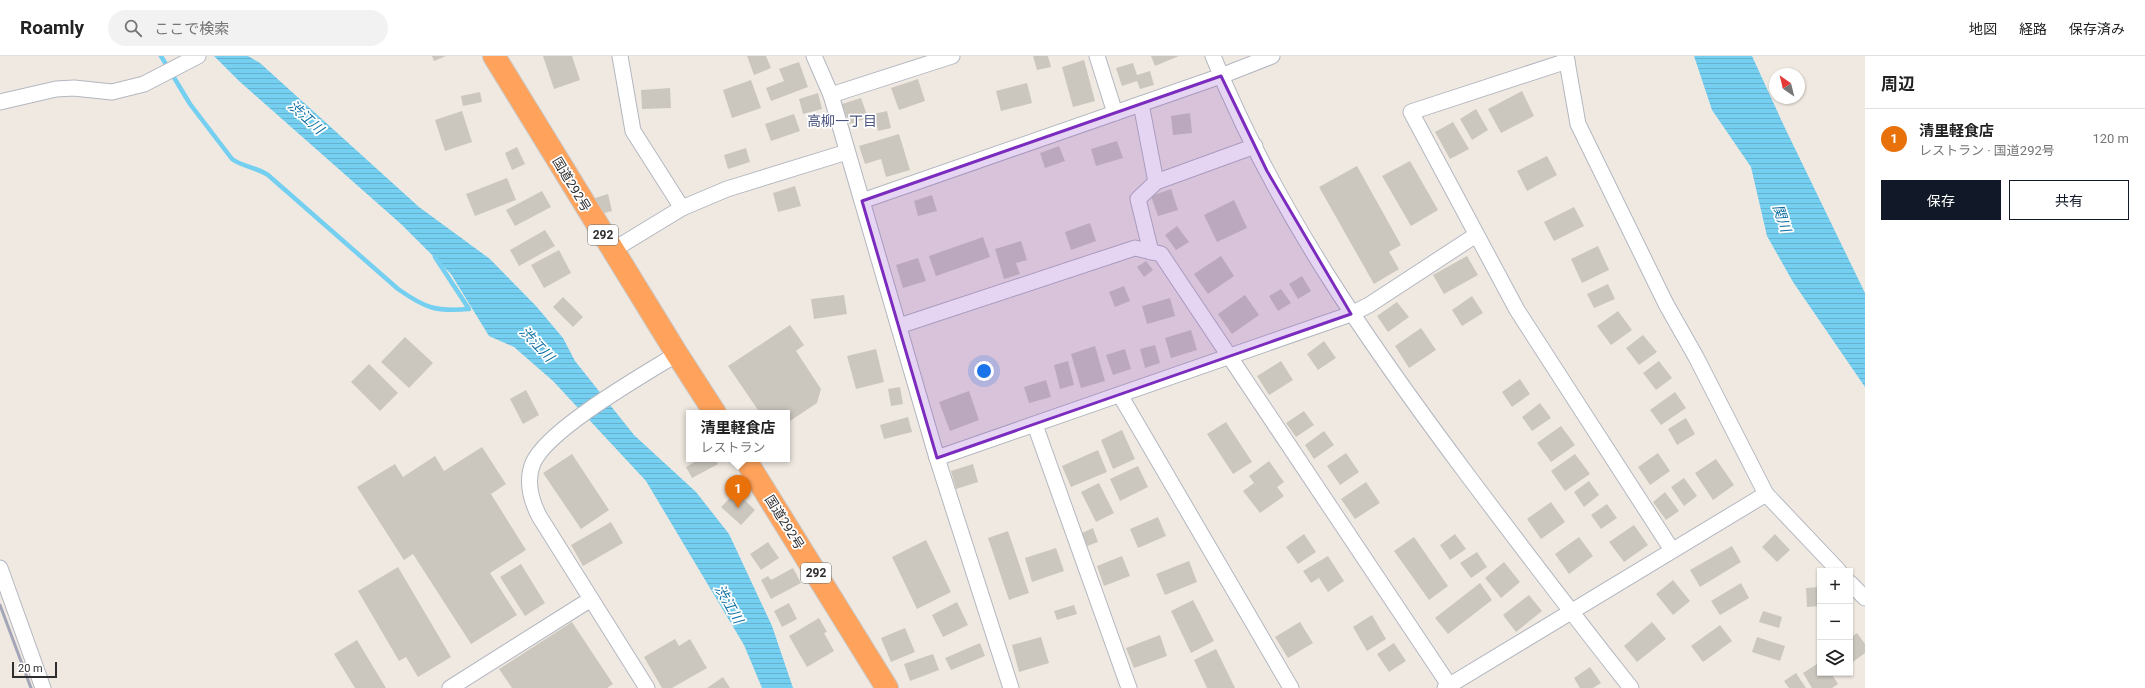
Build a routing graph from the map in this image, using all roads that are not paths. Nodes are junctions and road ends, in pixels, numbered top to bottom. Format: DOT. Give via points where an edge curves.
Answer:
graph roads {
  1 [pos="198,56"];
  2 [pos="494,56"];
  3 [pos="620,56"];
  4 [pos="814,56"];
  5 [pos="952,56"];
  6 [pos="1096,56"];
  7 [pos="1213,56"];
  8 [pos="1272,56"];
  9 [pos="1566,59"];
  10 [pos="1221,76"];
  11 [pos="831,95"];
  12 [pos="0,102"];
  13 [pos="1141,104"];
  14 [pos="1115,113"];
  15 [pos="1255,146"];
  16 [pos="847,152"];
  17 [pos="1156,182"];
  18 [pos="862,201"];
  19 [pos="682,208"];
  20 [pos="1476,235"];
  21 [pos="612,250"];
  22 [pos="1150,252"];
  23 [pos="1351,314"];
  24 [pos="899,326"];
  25 [pos="677,354"];
  26 [pos="1229,356"];
  27 [pos="1120,395"];
  28 [pos="713,410"];
  29 [pos="1035,425"];
  30 [pos="937,458"];
  31 [pos="747,462"];
  32 [pos="1766,494"];
  33 [pos="1672,550"];
  34 [pos="0,568"];
  35 [pos="1836,568"];
  36 [pos="1853,586"];
  37 [pos="1865,598"];
  38 [pos="591,599"];
  39 [pos="1571,613"];
  40 [pos="1447,687"];
  41 [pos="43,688"];
  42 [pos="450,688"];
  43 [pos="647,688"];
  44 [pos="887,688"];
  45 [pos="1011,688"];
  46 [pos="1129,688"];
  47 [pos="1291,688"];
  48 [pos="1631,688"];
  1 -- 12 [label="street" via="144,84 112,92 74,88"];
  2 -- 21 [label="highway, 国道292号 / 292"];
  3 -- 19 [label="street" via="633,131"];
  4 -- 11 [label="street"];
  5 -- 11 [label="street"];
  6 -- 14 [label="street"];
  7 -- 10 [label="street"];
  8 -- 10 [label="street"];
  9 -- 20 [label="street" via="1411,112"];
  9 -- 32 [label="street" via="1578,124 1666,304"];
  10 -- 13 [label="street"];
  10 -- 15 [label="street"];
  11 -- 16 [label="street"];
  13 -- 14 [label="street"];
  13 -- 17 [label="street"];
  14 -- 18 [label="street"];
  15 -- 17 [label="street"];
  15 -- 23 [label="street" via="1315,257"];
  16 -- 18 [label="street"];
  16 -- 19 [label="street" via="727,189"];
  17 -- 22 [label="street" via="1138,200"];
  18 -- 24 [label="street"];
  19 -- 21 [label="street"];
  20 -- 23 [label="street" via="1369,305"];
  20 -- 33 [label="street" via="1517,310"];
  21 -- 25 [label="highway, 国道292号 / 292"];
  22 -- 24 [label="street" via="1135,248"];
  22 -- 26 [label="street" via="1161,254"];
  23 -- 26 [label="street"];
  23 -- 39 [label="street" via="1438,436"];
  24 -- 30 [label="street"];
  25 -- 28 [label="highway, 国道292号 / 292"];
  25 -- 38 [label="street" via="570,424 545,446 534,463 530,490 533,505"];
  26 -- 27 [label="street"];
  26 -- 40 [label="street"];
  27 -- 29 [label="street"];
  27 -- 47 [label="street"];
  29 -- 30 [label="street"];
  29 -- 46 [label="street"];
  30 -- 45 [label="street"];
  31 -- 44 [label="highway, 国道292号 / 292"];
  32 -- 33 [label="street"];
  32 -- 35 [label="street"];
  33 -- 39 [label="street"];
  34 -- 41 [label="street"];
  36 -- 37 [label="street"];
  38 -- 42 [label="street"];
  38 -- 43 [label="street"];
  39 -- 40 [label="street"];
  39 -- 48 [label="street"];
}
